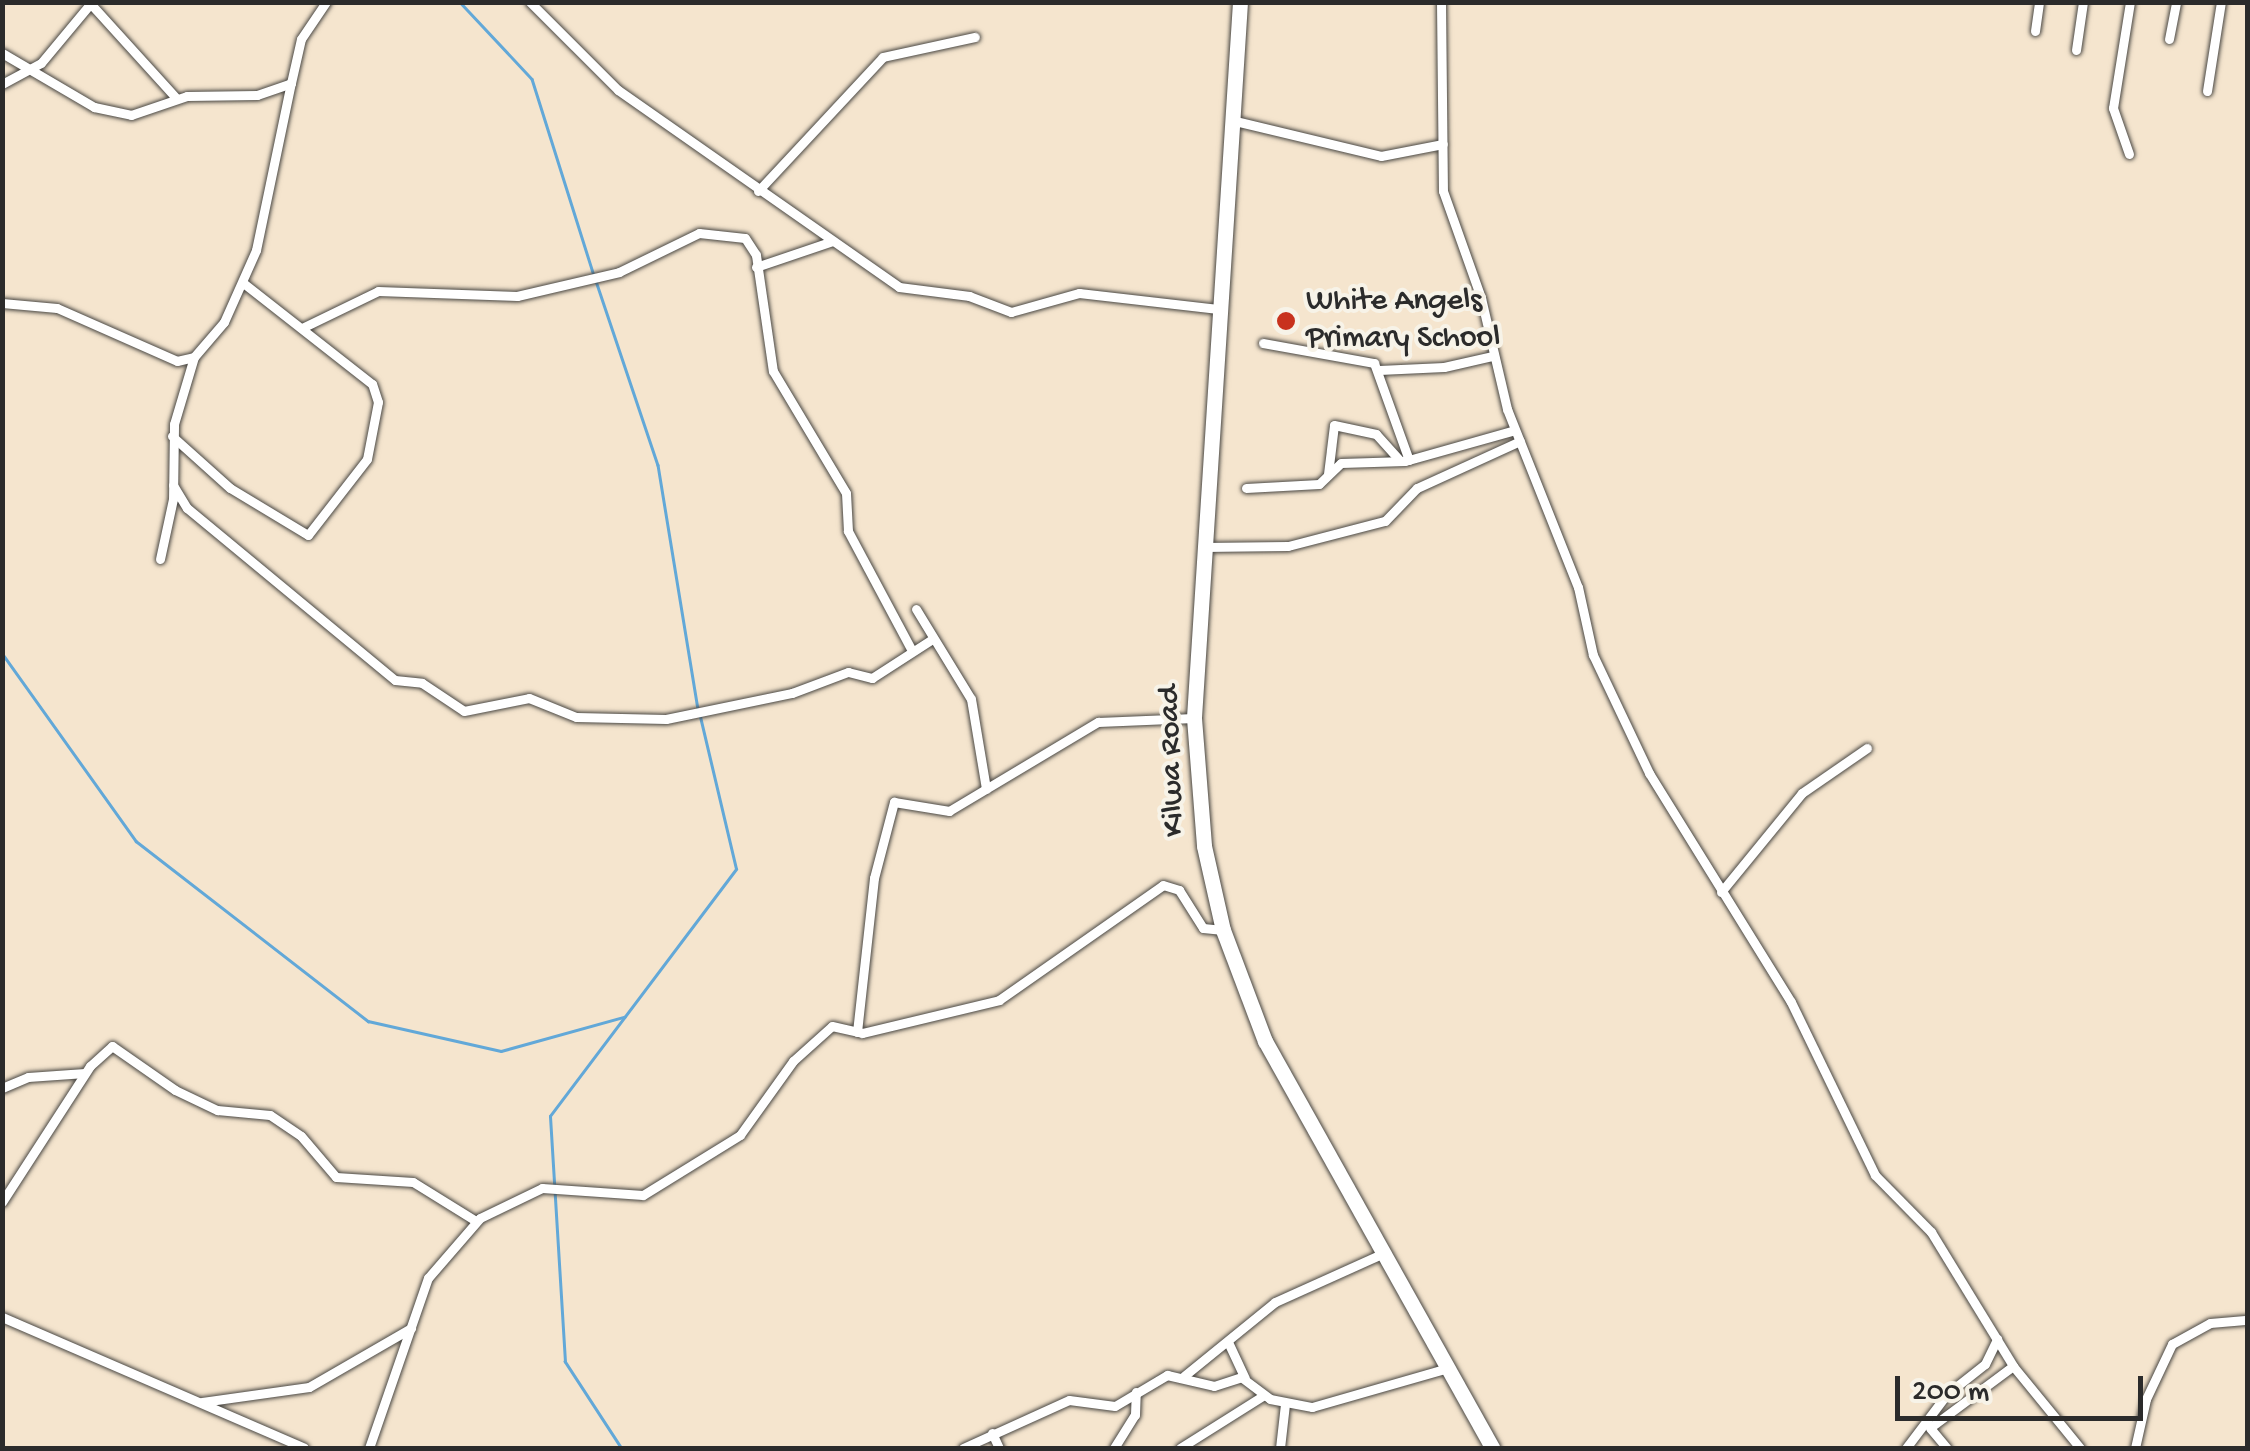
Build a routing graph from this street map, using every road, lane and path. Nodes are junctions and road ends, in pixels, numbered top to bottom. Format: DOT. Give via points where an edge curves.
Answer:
graph roads {
  1 [pos="326,2"];
  2 [pos="530,2"];
  3 [pos="1240,2"];
  4 [pos="1441,2"];
  5 [pos="2039,2"];
  6 [pos="2083,2"];
  7 [pos="2130,2"];
  8 [pos="2176,2"];
  9 [pos="2221,2"];
  10 [pos="89,3"];
  11 [pos="2036,30"];
  12 [pos="975,37"];
  13 [pos="2168,39"];
  14 [pos="2076,50"];
  15 [pos="2,52"];
  16 [pos="31,68"];
  17 [pos="291,83"];
  18 [pos="2,84"];
  19 [pos="2207,91"];
  20 [pos="176,98"];
  21 [pos="1231,120"];
  22 [pos="1443,144"];
  23 [pos="2129,154"];
  24 [pos="758,191"];
  25 [pos="834,241"];
  26 [pos="756,267"];
  27 [pos="244,283"];
  28 [pos="2,303"];
  29 [pos="1218,309"];
  30 [pos="304,327"];
  31 [pos="1263,344"];
  32 [pos="1492,356"];
  33 [pos="194,357"];
  34 [pos="1380,370"];
  35 [pos="1517,435"];
  36 [pos="172,436"];
  37 [pos="1405,460"];
  38 [pos="1328,475"];
  39 [pos="173,485"];
  40 [pos="1246,488"];
  41 [pos="1203,547"];
  42 [pos="160,559"];
  43 [pos="916,609"];
  44 [pos="931,640"];
  45 [pos="912,651"];
  46 [pos="1194,718"];
  47 [pos="1867,748"];
  48 [pos="986,788"];
  49 [pos="1721,892"];
  50 [pos="1223,930"];
  51 [pos="857,1032"];
  52 [pos="85,1074"];
  53 [pos="2,1088"];
  54 [pos="2,1202"];
  55 [pos="476,1221"];
  56 [pos="1384,1254"];
  57 [pos="2,1317"];
  58 [pos="2248,1320"];
  59 [pos="411,1328"];
  60 [pos="1997,1339"];
  61 [pos="1228,1342"];
  62 [pos="2013,1366"];
  63 [pos="1448,1368"];
  64 [pos="1184,1376"];
  65 [pos="1245,1378"];
  66 [pos="1136,1392"];
  67 [pos="1264,1395"];
  68 [pos="198,1402"];
  69 [pos="1285,1404"];
  70 [pos="1930,1428"];
  71 [pos="992,1433"];
  72 [pos="304,1448"];
  73 [pos="370,1448"];
  74 [pos="963,1448"];
  75 [pos="999,1448"];
  76 [pos="1114,1448"];
  77 [pos="1180,1448"];
  78 [pos="1280,1448"];
  79 [pos="1492,1448"];
  80 [pos="1908,1448"];
  81 [pos="1947,1448"];
  82 [pos="2080,1448"];
  83 [pos="2135,1448"];
  1 -- 17 [label="street" via="301,39"];
  2 -- 24 [label="street" via="616,88"];
  3 -- 21 [label="highway, Kilwa Road"];
  4 -- 22 [label="street"];
  5 -- 11 [label="street"];
  6 -- 14 [label="street"];
  7 -- 23 [label="street" via="2113,108"];
  8 -- 13 [label="street"];
  9 -- 19 [label="street"];
  10 -- 16 [label="street"];
  10 -- 20 [label="street"];
  12 -- 24 [label="street" via="884,56"];
  15 -- 16 [label="street"];
  16 -- 18 [label="street"];
  16 -- 20 [label="street" via="106,111 130,115"];
  17 -- 20 [label="street" via="257,96"];
  17 -- 27 [label="street" via="268,215"];
  21 -- 22 [label="street" via="1380,156"];
  21 -- 29 [label="highway, Kilwa Road"];
  22 -- 32 [label="street" via="1443,191 1481,298"];
  24 -- 25 [label="street"];
  25 -- 26 [label="street"];
  25 -- 29 [label="street" via="898,288 969,296 1010,312 1072,294"];
  26 -- 30 [label="street" via="746,238 700,232 612,274 507,298 378,291"];
  26 -- 45 [label="street" via="773,371 846,493 848,531"];
  27 -- 30 [label="street"];
  27 -- 33 [label="street" via="217,332"];
  28 -- 33 [label="street" via="57,308 177,361"];
  29 -- 41 [label="highway, Kilwa Road"];
  30 -- 36 [label="street" via="372,384 378,402 367,459 312,533 230,488"];
  31 -- 34 [label="street" via="1367,360"];
  32 -- 34 [label="street"];
  32 -- 35 [label="street"];
  33 -- 36 [label="street"];
  34 -- 37 [label="street"];
  35 -- 37 [label="street"];
  35 -- 41 [label="street" via="1417,488 1384,521 1288,546"];
  35 -- 49 [label="street" via="1568,558 1593,654 1649,773"];
  36 -- 39 [label="street"];
  37 -- 38 [label="street" via="1341,463"];
  37 -- 38 [label="street" via="1376,434 1334,425"];
  38 -- 40 [label="street" via="1319,484"];
  39 -- 42 [label="street"];
  39 -- 45 [label="street" via="186,508 396,680 422,683 464,711 529,698 576,717 666,719 792,694 848,672 872,678"];
  41 -- 46 [label="highway, Kilwa Road"];
  43 -- 44 [label="street"];
  44 -- 45 [label="street"];
  44 -- 48 [label="street" via="971,700"];
  46 -- 48 [label="street" via="1098,722"];
  46 -- 50 [label="highway, Kilwa Road" via="1204,846"];
  47 -- 49 [label="street" via="1802,793"];
  48 -- 51 [label="street" via="949,811 906,799 890,808 874,878"];
  49 -- 60 [label="street" via="1791,1002 1875,1175 1931,1232"];
  50 -- 51 [label="street" via="1203,928 1179,890 1166,884 999,1000"];
  50 -- 56 [label="highway, Kilwa Road" via="1265,1041"];
  51 -- 55 [label="street" via="832,1026 794,1061 740,1134 643,1195 542,1188"];
  52 -- 53 [label="street" via="28,1077"];
  52 -- 54 [label="street"];
  52 -- 55 [label="street" via="112,1046 216,1110 270,1115 301,1136 336,1177 413,1182"];
  55 -- 59 [label="street" via="432,1269"];
  56 -- 61 [label="street" via="1275,1302"];
  56 -- 63 [label="highway, Kilwa Road"];
  57 -- 68 [label="street"];
  58 -- 83 [label="street" via="2210,1323 2172,1344 2146,1399"];
  59 -- 68 [label="street" via="310,1387"];
  59 -- 73 [label="street"];
  60 -- 62 [label="street"];
  60 -- 80 [label="street" via="1985,1364 1948,1394"];
  61 -- 64 [label="street"];
  61 -- 65 [label="street"];
  62 -- 70 [label="street"];
  62 -- 82 [label="street"];
  63 -- 69 [label="street" via="1326,1406"];
  63 -- 79 [label="highway, Kilwa Road"];
  64 -- 65 [label="street" via="1214,1386"];
  64 -- 66 [label="street" via="1158,1377"];
  65 -- 67 [label="street"];
  66 -- 71 [label="street" via="1110,1407 1070,1400"];
  66 -- 76 [label="street" via="1134,1419"];
  67 -- 69 [label="street"];
  67 -- 77 [label="street"];
  68 -- 72 [label="street"];
  69 -- 78 [label="street"];
  70 -- 80 [label="street"];
  70 -- 81 [label="street"];
  71 -- 74 [label="street"];
  71 -- 75 [label="street"];
}
